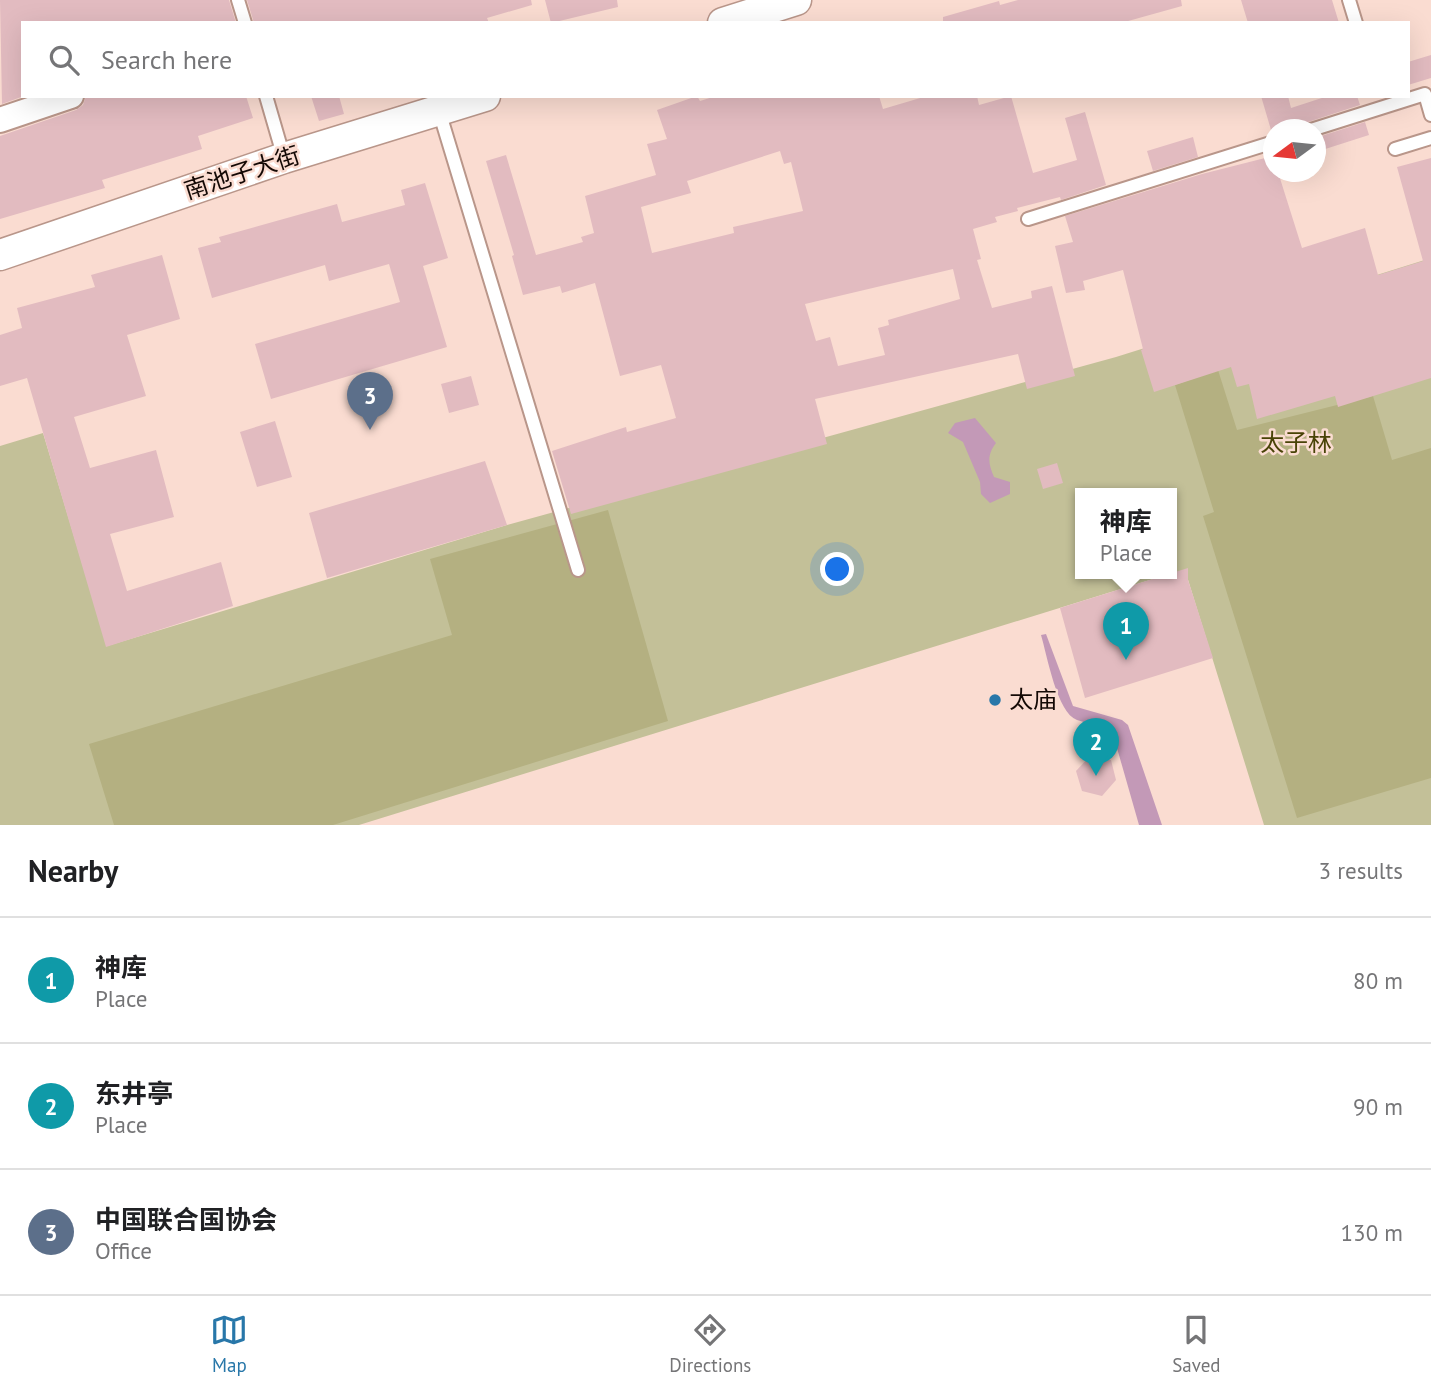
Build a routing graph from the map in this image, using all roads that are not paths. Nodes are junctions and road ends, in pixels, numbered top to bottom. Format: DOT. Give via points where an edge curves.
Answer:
graph roads {
  1 [pos="238,0"];
  2 [pos="796,0"];
  3 [pos="1349,0"];
  4 [pos="733,16"];
  5 [pos="244,21"];
  6 [pos="1355,21"];
  7 [pos="65,98"];
  8 [pos="267,98"];
  9 [pos="478,98"];
  10 [pos="439,110"];
  11 [pos="1431,115"];
  12 [pos="0,120"];
  13 [pos="1326,125"];
  14 [pos="1431,138"];
  15 [pos="1263,145"];
  16 [pos="1395,149"];
  17 [pos="285,158"];
  18 [pos="1028,219"];
  19 [pos="0,255"];
  20 [pos="578,570"];
  1 -- 5 [label="lane"];
  2 -- 4 [label="street"];
  3 -- 6 [label="lane"];
  7 -- 12 [label="street"];
  8 -- 17 [label="lane"];
  9 -- 10 [label="street, 南池子大街"];
  10 -- 17 [label="street, 南池子大街"];
  10 -- 20 [label="lane"];
  11 -- 13 [label="lane" via="1425,94"];
  14 -- 16 [label="lane"];
  15 -- 18 [label="lane"];
  17 -- 19 [label="street, 南池子大街"];
}
